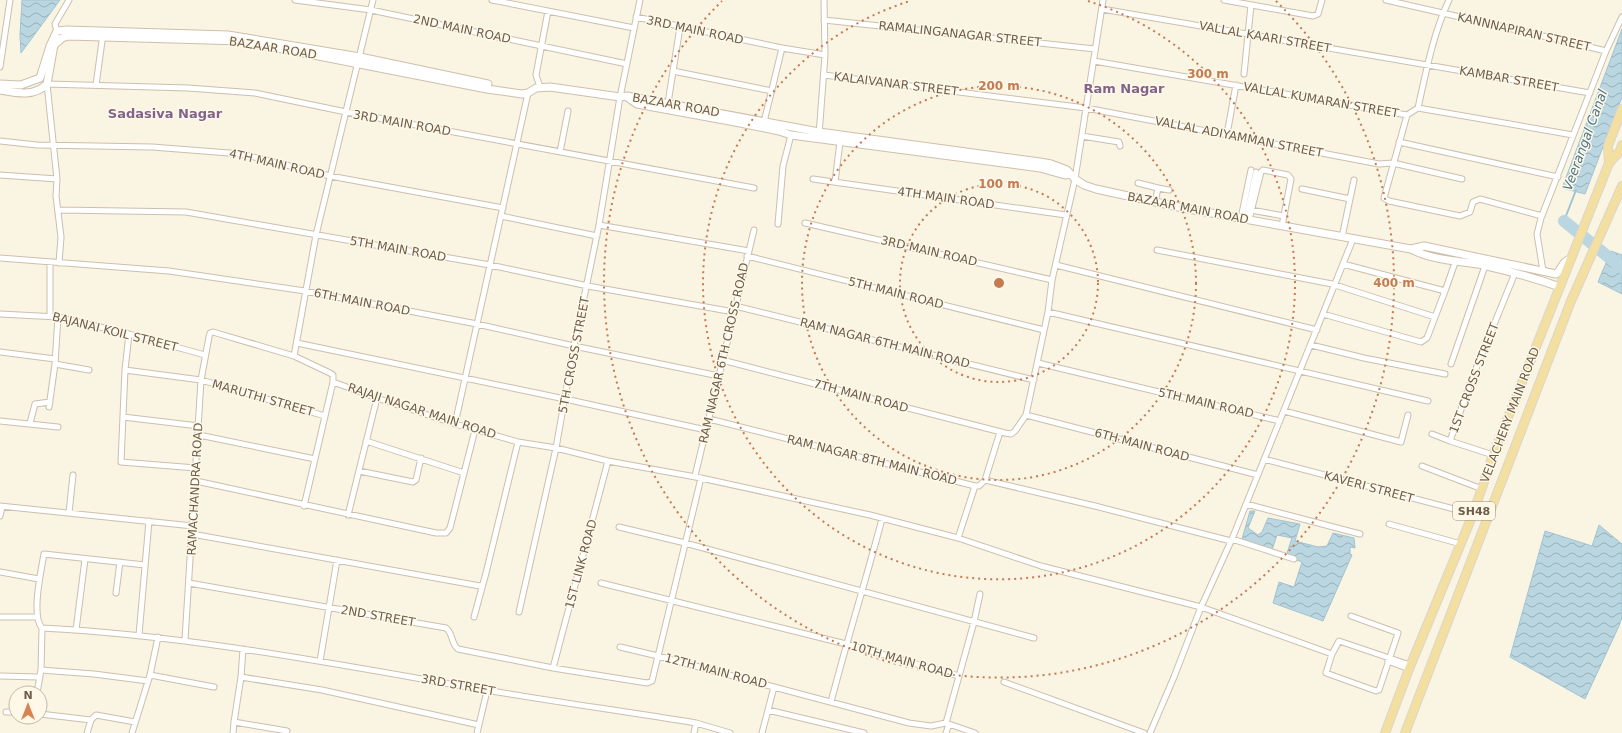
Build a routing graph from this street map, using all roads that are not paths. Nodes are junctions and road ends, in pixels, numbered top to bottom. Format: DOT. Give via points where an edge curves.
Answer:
graph roads {
  1 [pos="10,0"];
  2 [pos="69,0"];
  3 [pos="295,0"];
  4 [pos="373,0"];
  5 [pos="492,0"];
  6 [pos="640,0"];
  7 [pos="824,0"];
  8 [pos="1103,0"];
  9 [pos="1224,0"];
  10 [pos="1322,0"];
  11 [pos="1386,0"];
  12 [pos="1449,0"];
  13 [pos="1251,5"];
  14 [pos="1102,9"];
  15 [pos="372,10"];
  16 [pos="548,11"];
  17 [pos="1442,14"];
  18 [pos="636,17"];
  19 [pos="1622,17"];
  20 [pos="824,20"];
  21 [pos="680,27"];
  22 [pos="634,28"];
  23 [pos="57,31"];
  24 [pos="103,34"];
  25 [pos="1248,35"];
  26 [pos="2,36"];
  27 [pos="541,46"];
  28 [pos="782,48"];
  29 [pos="1095,49"];
  30 [pos="1606,51"];
  31 [pos="825,55"];
  32 [pos="359,60"];
  33 [pos="1094,61"];
  34 [pos="627,64"];
  35 [pos="1428,64"];
  36 [pos="0,67"];
  37 [pos="674,71"];
  38 [pos="1244,74"];
  39 [pos="824,75"];
  40 [pos="0,84"];
  41 [pos="47,84"];
  42 [pos="96,85"];
  43 [pos="1236,86"];
  44 [pos="540,87"];
  45 [pos="0,90"];
  46 [pos="772,91"];
  47 [pos="530,92"];
  48 [pos="1590,93"];
  49 [pos="623,96"];
  50 [pos="668,103"];
  51 [pos="1086,108"];
  52 [pos="1418,108"];
  53 [pos="1622,109"];
  54 [pos="568,111"];
  55 [pos="346,112"];
  56 [pos="1407,115"];
  57 [pos="764,122"];
  58 [pos="1227,134"];
  59 [pos="791,135"];
  60 [pos="819,135"];
  61 [pos="1574,135"];
  62 [pos="1082,136"];
  63 [pos="0,140"];
  64 [pos="840,142"];
  65 [pos="1399,142"];
  66 [pos="53,144"];
  67 [pos="517,144"];
  68 [pos="1120,146"];
  69 [pos="1621,148"];
  70 [pos="560,152"];
  71 [pos="609,161"];
  72 [pos="1393,163"];
  73 [pos="1609,163"];
  74 [pos="1254,171"];
  75 [pos="0,175"];
  76 [pos="330,176"];
  77 [pos="1072,176"];
  78 [pos="1558,177"];
  79 [pos="57,179"];
  80 [pos="813,179"];
  81 [pos="1354,180"];
  82 [pos="1462,180"];
  83 [pos="835,182"];
  84 [pos="1138,183"];
  85 [pos="1622,186"];
  86 [pos="754,188"];
  87 [pos="1158,188"];
  88 [pos="1302,189"];
  89 [pos="1169,190"];
  90 [pos="1350,199"];
  91 [pos="1155,202"];
  92 [pos="503,208"];
  93 [pos="59,210"];
  94 [pos="1251,210"];
  95 [pos="1066,215"];
  96 [pos="501,216"];
  97 [pos="1284,216"];
  98 [pos="1542,216"];
  99 [pos="1245,219"];
  100 [pos="805,222"];
  101 [pos="778,224"];
  102 [pos="600,225"];
  103 [pos="1282,226"];
  104 [pos="754,230"];
  105 [pos="316,235"];
  106 [pos="597,236"];
  107 [pos="1342,238"];
  108 [pos="1353,239"];
  109 [pos="1411,249"];
  110 [pos="1157,250"];
  111 [pos="748,254"];
  112 [pos="0,258"];
  113 [pos="1571,259"];
  114 [pos="1456,260"];
  115 [pos="50,262"];
  116 [pos="60,263"];
  117 [pos="1343,264"];
  118 [pos="490,265"];
  119 [pos="1056,265"];
  120 [pos="1485,266"];
  121 [pos="1542,271"];
  122 [pos="1515,273"];
  123 [pos="1052,280"];
  124 [pos="1335,285"];
  125 [pos="588,286"];
  126 [pos="1560,287"];
  127 [pos="304,291"];
  128 [pos="1446,291"];
  129 [pos="735,306"];
  130 [pos="734,312"];
  131 [pos="1048,312"];
  132 [pos="0,314"];
  133 [pos="1323,314"];
  134 [pos="50,316"];
  135 [pos="58,317"];
  136 [pos="1435,317"];
  137 [pos="477,324"];
  138 [pos="1044,330"];
  139 [pos="1317,330"];
  140 [pos="129,334"];
  141 [pos="209,337"];
  142 [pos="297,343"];
  143 [pos="1311,345"];
  144 [pos="574,346"];
  145 [pos="0,352"];
  146 [pos="205,355"];
  147 [pos="294,356"];
  148 [pos="722,360"];
  149 [pos="55,362"];
  150 [pos="1038,363"];
  151 [pos="1451,364"];
  152 [pos="89,370"];
  153 [pos="125,370"];
  154 [pos="1300,372"];
  155 [pos="1445,374"];
  156 [pos="719,376"];
  157 [pos="466,378"];
  158 [pos="202,380"];
  159 [pos="1034,380"];
  160 [pos="333,382"];
  161 [pos="377,398"];
  162 [pos="565,399"];
  163 [pos="1428,401"];
  164 [pos="50,402"];
  165 [pos="49,408"];
  166 [pos="1284,411"];
  167 [pos="1026,415"];
  168 [pos="1408,415"];
  169 [pos="325,416"];
  170 [pos="123,417"];
  171 [pos="709,419"];
  172 [pos="0,420"];
  173 [pos="1280,421"];
  174 [pos="30,423"];
  175 [pos="455,424"];
  176 [pos="199,426"];
  177 [pos="58,427"];
  178 [pos="475,430"];
  179 [pos="706,430"];
  180 [pos="1000,432"];
  181 [pos="1432,434"];
  182 [pos="199,435"];
  183 [pos="366,441"];
  184 [pos="1450,441"];
  185 [pos="518,442"];
  186 [pos="556,448"];
  187 [pos="1493,455"];
  188 [pos="421,458"];
  189 [pos="1264,459"];
  190 [pos="315,460"];
  191 [pos="608,461"];
  192 [pos="1422,466"];
  193 [pos="196,468"];
  194 [pos="359,471"];
  195 [pos="464,473"];
  196 [pos="73,475"];
  197 [pos="1258,475"];
  198 [pos="695,476"];
  199 [pos="701,478"];
  200 [pos="985,480"];
  201 [pos="196,481"];
  202 [pos="975,486"];
  203 [pos="1482,489"];
  204 [pos="1246,504"];
  205 [pos="1,506"];
  206 [pos="304,506"];
  207 [pos="69,513"];
  208 [pos="348,514"];
  209 [pos="1473,514"];
  210 [pos="0,516"];
  211 [pos="882,518"];
  212 [pos="149,521"];
  213 [pos="1390,524"];
  214 [pos="193,526"];
  215 [pos="620,527"];
  216 [pos="192,534"];
  217 [pos="1360,534"];
  218 [pos="958,538"];
  219 [pos="1231,540"];
  220 [pos="686,543"];
  221 [pos="1461,544"];
  222 [pos="85,559"];
  223 [pos="1294,559"];
  224 [pos="337,560"];
  225 [pos="120,562"];
  226 [pos="144,565"];
  227 [pos="0,572"];
  228 [pos="39,579"];
  229 [pos="189,583"];
  230 [pos="601,583"];
  231 [pos="483,584"];
  232 [pos="863,592"];
  233 [pos="116,593"];
  234 [pos="980,594"];
  235 [pos="671,600"];
  236 [pos="329,607"];
  237 [pos="1201,607"];
  238 [pos="520,612"];
  239 [pos="1350,616"];
  240 [pos="0,617"];
  241 [pos="37,617"];
  242 [pos="474,617"];
  243 [pos="974,622"];
  244 [pos="42,628"];
  245 [pos="76,630"];
  246 [pos="139,635"];
  247 [pos="158,637"];
  248 [pos="1034,638"];
  249 [pos="185,640"];
  250 [pos="846,644"];
  251 [pos="620,647"];
  252 [pos="243,650"];
  253 [pos="1332,654"];
  254 [pos="658,656"];
  255 [pos="1389,659"];
  256 [pos="320,662"];
  257 [pos="1410,667"];
  258 [pos="553,668"];
  259 [pos="41,670"];
  260 [pos="150,675"];
  261 [pos="0,676"];
  262 [pos="959,676"];
  263 [pos="40,677"];
  264 [pos="241,677"];
  265 [pos="148,681"];
  266 [pos="1004,682"];
  267 [pos="38,685"];
  268 [pos="214,687"];
  269 [pos="774,687"];
  270 [pos="487,691"];
  271 [pos="831,702"];
  272 [pos="768,710"];
  273 [pos="48,715"];
  274 [pos="91,720"];
  275 [pos="135,722"];
  276 [pos="234,722"];
  277 [pos="696,723"];
  278 [pos="947,723"];
  279 [pos="479,726"];
  280 [pos="288,731"];
  281 [pos="87,733"];
  282 [pos="132,733"];
  283 [pos="233,733"];
  284 [pos="477,733"];
  285 [pos="694,733"];
  286 [pos="730,733"];
  287 [pos="762,733"];
  288 [pos="864,733"];
  289 [pos="946,733"];
  290 [pos="975,733"];
  291 [pos="1144,733"];
  292 [pos="1150,733"];
  293 [pos="1385,733"];
  294 [pos="1405,733"];
  1 -- 26 [label="street"];
  2 -- 23 [label="street" via="55,24"];
  3 -- 15 [label="street, 2ND MAIN ROAD"];
  4 -- 15 [label="street"];
  5 -- 16 [label="street"];
  6 -- 18 [label="street, 5TH CROSS STREET"];
  7 -- 20 [label="street"];
  8 -- 14 [label="street"];
  9 -- 13 [label="street"];
  10 -- 13 [label="street" via="1318,14 1314,16"];
  11 -- 17 [label="street, KANNNAPIRAN STREET"];
  12 -- 17 [label="street"];
  13 -- 25 [label="street"];
  14 -- 25 [label="street, VALLAL KAARI STREET"];
  14 -- 29 [label="street"];
  15 -- 27 [label="street, 2ND MAIN ROAD"];
  15 -- 32 [label="street"];
  16 -- 22 [label="street"];
  16 -- 27 [label="street"];
  17 -- 30 [label="street, KANNNAPIRAN STREET"];
  17 -- 35 [label="street"];
  18 -- 21 [label="street, 3RD MAIN ROAD"];
  18 -- 22 [label="street, 5TH CROSS STREET"];
  19 -- 30 [label="street"];
  20 -- 29 [label="street, RAMALINGANAGAR STREET"];
  20 -- 31 [label="street"];
  21 -- 28 [label="street, 3RD MAIN ROAD"];
  21 -- 37 [label="street"];
  22 -- 34 [label="street, 5TH CROSS STREET"];
  23 -- 24 [label="main road, BAZAAR ROAD"];
  23 -- 40 [label="main road" via="40,78 22,85"];
  24 -- 32 [label="main road, BAZAAR ROAD" via="242,42"];
  24 -- 41 [label="main road, BAZAAR ROAD" via="68,36 54,45"];
  24 -- 42 [label="street"];
  25 -- 35 [label="street, VALLAL KAARI STREET"];
  25 -- 38 [label="street"];
  26 -- 36 [label="street"];
  27 -- 34 [label="street, 2ND MAIN ROAD"];
  27 -- 44 [label="street" via="536,75"];
  28 -- 31 [label="street, 3RD MAIN ROAD"];
  28 -- 46 [label="street"];
  29 -- 33 [label="street"];
  30 -- 48 [label="street"];
  31 -- 39 [label="street"];
  32 -- 47 [label="main road, BAZAAR ROAD"];
  32 -- 55 [label="street"];
  33 -- 43 [label="street, VALLAL KUMARAN STREET"];
  33 -- 51 [label="street"];
  34 -- 49 [label="street, 5TH CROSS STREET"];
  35 -- 48 [label="street, KAMBAR STREET"];
  35 -- 52 [label="street"];
  37 -- 46 [label="street"];
  37 -- 50 [label="street"];
  39 -- 51 [label="street, KALAIVANAR STREET"];
  39 -- 60 [label="street"];
  41 -- 42 [label="street, 3RD MAIN ROAD"];
  41 -- 45 [label="main road" via="28,93"];
  41 -- 66 [label="street"];
  42 -- 55 [label="street, 3RD MAIN ROAD" via="255,93"];
  43 -- 56 [label="street, VALLAL KUMARAN STREET"];
  43 -- 58 [label="street"];
  44 -- 47 [label="main road, BAZAAR ROAD"];
  44 -- 49 [label="main road, BAZAAR ROAD"];
  46 -- 57 [label="street"];
  47 -- 67 [label="street"];
  48 -- 61 [label="street"];
  49 -- 50 [label="main road, BAZAAR ROAD"];
  49 -- 59 [label="main road" via="637,104"];
  49 -- 71 [label="street, 5TH CROSS STREET"];
  50 -- 57 [label="main road, BAZAAR ROAD"];
  51 -- 58 [label="street, VALLAL ADIYAMMAN STREET"];
  51 -- 62 [label="street"];
  52 -- 56 [label="street"];
  52 -- 61 [label="street"];
  53 -- 73 [label="main road" via="1608,146"];
  54 -- 70 [label="street"];
  55 -- 67 [label="street, 3RD MAIN ROAD"];
  55 -- 76 [label="street"];
  56 -- 65 [label="street"];
  57 -- 60 [label="main road, BAZAAR ROAD"];
  58 -- 72 [label="street, VALLAL ADIYAMMAN STREET" via="1379,164"];
  59 -- 60 [label="main road"];
  59 -- 101 [label="street" via="783,166"];
  60 -- 64 [label="main road"];
  60 -- 77 [label="main road, BAZAAR MAIN ROAD" via="1040,162 1067,170"];
  61 -- 78 [label="street"];
  62 -- 68 [label="street" via="1119,142"];
  62 -- 77 [label="street"];
  63 -- 66 [label="street, 4TH MAIN ROAD" via="37,145"];
  64 -- 77 [label="main road" via="1040,168"];
  64 -- 83 [label="street"];
  65 -- 72 [label="street"];
  65 -- 78 [label="street"];
  66 -- 76 [label="street, 4TH MAIN ROAD" via="152,147 242,154"];
  66 -- 79 [label="street"];
  67 -- 70 [label="street, 3RD MAIN ROAD"];
  67 -- 92 [label="street"];
  69 -- 73 [label="main road, SH48"];
  70 -- 71 [label="street, 3RD MAIN ROAD"];
  71 -- 86 [label="street, 3RD MAIN ROAD"];
  71 -- 102 [label="street, 5TH CROSS STREET"];
  72 -- 82 [label="street, VALLAL ADIYAMMAN STREET"];
  72 -- 98 [label="street" via="1384,198 1389,201 1460,216 1470,212 1473,202 1480,200"];
  73 -- 113 [label="main road, VELACHERY MAIN ROAD / SH48"];
  74 -- 99 [label="street"];
  75 -- 79 [label="street"];
  76 -- 92 [label="street, 4TH MAIN ROAD"];
  76 -- 105 [label="street"];
  77 -- 91 [label="main road, BAZAAR MAIN ROAD" via="1096,189"];
  77 -- 95 [label="street"];
  78 -- 98 [label="street"];
  79 -- 93 [label="street" via="56,196"];
  80 -- 83 [label="street, 4TH MAIN ROAD"];
  81 -- 90 [label="street"];
  83 -- 95 [label="street, 4TH MAIN ROAD"];
  84 -- 87 [label="street"];
  85 -- 294 [label="main road, VELACHERY MAIN ROAD / SH48" via="1571,301"];
  87 -- 89 [label="street"];
  87 -- 91 [label="street"];
  88 -- 90 [label="street"];
  90 -- 107 [label="street"];
  91 -- 99 [label="main road, BAZAAR MAIN ROAD"];
  92 -- 96 [label="street"];
  93 -- 105 [label="street, 5TH MAIN ROAD" via="186,212"];
  93 -- 116 [label="street"];
  94 -- 97 [label="street"];
  94 -- 97 [label="street" via="1263,170 1288,175 1291,179"];
  94 -- 99 [label="street"];
  95 -- 119 [label="street"];
  96 -- 106 [label="street"];
  96 -- 118 [label="street"];
  97 -- 103 [label="street"];
  98 -- 121 [label="street" via="1537,234"];
  99 -- 103 [label="main road, BAZAAR MAIN ROAD"];
  100 -- 123 [label="street, 3RD MAIN ROAD"];
  102 -- 106 [label="street, 5TH CROSS STREET"];
  102 -- 111 [label="street, 5TH MAIN ROAD"];
  103 -- 107 [label="main road, BAZAAR MAIN ROAD"];
  104 -- 111 [label="street, RAM NAGAR 6TH CROSS ROAD"];
  105 -- 118 [label="street, 5TH MAIN ROAD"];
  105 -- 127 [label="street"];
  106 -- 125 [label="street, 5TH CROSS STREET"];
  107 -- 108 [label="main road, BAZAAR MAIN ROAD"];
  108 -- 109 [label="main road, BAZAAR MAIN ROAD"];
  108 -- 117 [label="street"];
  109 -- 114 [label="main road, BAZAAR MAIN ROAD" via="1421,254"];
  109 -- 121 [label="main road" via="1424,246"];
  110 -- 124 [label="street"];
  111 -- 129 [label="street, RAM NAGAR 6TH CROSS ROAD"];
  111 -- 138 [label="street, 5TH MAIN ROAD"];
  112 -- 115 [label="street, 6TH MAIN ROAD"];
  113 -- 121 [label="main road" via="1564,262 1556,274"];
  113 -- 126 [label="main road, VELACHERY MAIN ROAD / SH48"];
  114 -- 120 [label="main road, BAZAAR MAIN ROAD"];
  114 -- 128 [label="street"];
  115 -- 116 [label="street, 6TH MAIN ROAD"];
  115 -- 134 [label="street"];
  116 -- 127 [label="street, 6TH MAIN ROAD" via="168,271"];
  117 -- 124 [label="street"];
  117 -- 128 [label="street"];
  118 -- 125 [label="street, 5TH MAIN ROAD"];
  118 -- 137 [label="street"];
  119 -- 123 [label="street"];
  119 -- 139 [label="street"];
  120 -- 122 [label="main road, BAZAAR MAIN ROAD"];
  120 -- 151 [label="street"];
  122 -- 126 [label="main road, BAZAAR MAIN ROAD"];
  122 -- 184 [label="street, 1ST CROSS STREET" via="1471,381"];
  123 -- 131 [label="street"];
  124 -- 133 [label="street"];
  124 -- 136 [label="street"];
  125 -- 130 [label="street, 5TH MAIN ROAD"];
  125 -- 144 [label="street, 5TH CROSS STREET"];
  126 -- 187 [label="main road, VELACHERY MAIN ROAD / SH48"];
  127 -- 137 [label="street, 6TH MAIN ROAD"];
  127 -- 142 [label="street"];
  128 -- 136 [label="street"];
  129 -- 130 [label="street, RAM NAGAR 6TH CROSS ROAD"];
  129 -- 159 [label="street, RAM NAGAR 6TH MAIN ROAD"];
  130 -- 148 [label="street, RAM NAGAR 6TH CROSS ROAD"];
  131 -- 138 [label="street"];
  131 -- 154 [label="street"];
  132 -- 134 [label="street, BAJANAI KOIL STREET"];
  133 -- 136 [label="street" via="1421,342 1426,338"];
  133 -- 139 [label="street"];
  134 -- 135 [label="street, BAJANAI KOIL STREET"];
  135 -- 140 [label="street, BAJANAI KOIL STREET"];
  135 -- 149 [label="street"];
  137 -- 144 [label="street, 6TH MAIN ROAD"];
  137 -- 157 [label="street"];
  138 -- 150 [label="street"];
  139 -- 143 [label="street"];
  140 -- 146 [label="street, BAJANAI KOIL STREET"];
  140 -- 153 [label="street"];
  141 -- 146 [label="street, RAMACHANDRA ROAD"];
  141 -- 147 [label="street, RAJAJI NAGAR MAIN ROAD" via="210,333 214,332"];
  142 -- 147 [label="street"];
  142 -- 157 [label="street"];
  143 -- 154 [label="street"];
  143 -- 155 [label="street"];
  144 -- 156 [label="street, 6TH MAIN ROAD"];
  144 -- 162 [label="street, 5TH CROSS STREET"];
  145 -- 149 [label="street"];
  146 -- 158 [label="street, RAMACHANDRA ROAD"];
  147 -- 160 [label="street, RAJAJI NAGAR MAIN ROAD" via="330,373"];
  148 -- 156 [label="street, RAM NAGAR 6TH CROSS ROAD"];
  148 -- 180 [label="street, 7TH MAIN ROAD"];
  149 -- 152 [label="street"];
  149 -- 164 [label="street"];
  150 -- 159 [label="street"];
  150 -- 173 [label="street, 5TH MAIN ROAD"];
  153 -- 158 [label="street, MARUTHI STREET"];
  153 -- 170 [label="street"];
  154 -- 163 [label="street"];
  154 -- 166 [label="street"];
  156 -- 171 [label="street, RAM NAGAR 6TH CROSS ROAD"];
  157 -- 162 [label="street"];
  157 -- 175 [label="street"];
  158 -- 169 [label="street, MARUTHI STREET"];
  158 -- 176 [label="street, RAMACHANDRA ROAD"];
  159 -- 167 [label="street"];
  160 -- 161 [label="street, RAJAJI NAGAR MAIN ROAD"];
  160 -- 169 [label="street"];
  161 -- 175 [label="street, RAJAJI NAGAR MAIN ROAD"];
  161 -- 183 [label="street"];
  162 -- 179 [label="street"];
  162 -- 186 [label="street, 5TH CROSS STREET"];
  164 -- 165 [label="street"];
  164 -- 174 [label="street" via="35,404"];
  166 -- 168 [label="street" via="1401,442"];
  166 -- 173 [label="street"];
  167 -- 180 [label="street" via="1013,432"];
  167 -- 197 [label="street, 6TH MAIN ROAD"];
  169 -- 190 [label="street"];
  170 -- 176 [label="street"];
  170 -- 193 [label="street" via="121,462"];
  171 -- 179 [label="street, RAM NAGAR 6TH CROSS ROAD"];
  171 -- 202 [label="street, RAM NAGAR 8TH MAIN ROAD"];
  172 -- 174 [label="street"];
  173 -- 189 [label="street"];
  174 -- 177 [label="street"];
  175 -- 178 [label="street, RAJAJI NAGAR MAIN ROAD"];
  176 -- 182 [label="street, RAMACHANDRA ROAD"];
  178 -- 185 [label="street, RAJAJI NAGAR MAIN ROAD"];
  178 -- 195 [label="street"];
  179 -- 198 [label="street, RAM NAGAR 6TH CROSS ROAD"];
  180 -- 200 [label="street"];
  181 -- 184 [label="street"];
  182 -- 190 [label="street"];
  182 -- 193 [label="street, RAMACHANDRA ROAD"];
  183 -- 188 [label="street"];
  183 -- 194 [label="street"];
  184 -- 187 [label="street, 1ST CROSS STREET"];
  185 -- 186 [label="street, RAJAJI NAGAR MAIN ROAD"];
  185 -- 231 [label="street"];
  186 -- 191 [label="street, RAJAJI NAGAR MAIN ROAD"];
  186 -- 238 [label="street, 5TH CROSS STREET"];
  187 -- 203 [label="main road, VELACHERY MAIN ROAD / SH48"];
  188 -- 194 [label="street" via="416,480 413,482"];
  188 -- 195 [label="street"];
  189 -- 197 [label="street"];
  189 -- 209 [label="street, KAVERI STREET"];
  190 -- 206 [label="street"];
  191 -- 198 [label="street, RAJAJI NAGAR MAIN ROAD"];
  191 -- 258 [label="street, 1ST LINK ROAD"];
  192 -- 203 [label="street"];
  193 -- 201 [label="street, RAMACHANDRA ROAD"];
  194 -- 208 [label="street"];
  195 -- 208 [label="street" via="450,528 446,533"];
  196 -- 207 [label="street"];
  197 -- 204 [label="street"];
  198 -- 199 [label="street, RAJAJI NAGAR MAIN ROAD"];
  199 -- 211 [label="street, RAJAJI NAGAR MAIN ROAD"];
  199 -- 220 [label="street"];
  200 -- 202 [label="street" via="979,486"];
  200 -- 219 [label="street"];
  201 -- 206 [label="street"];
  201 -- 214 [label="street, RAMACHANDRA ROAD"];
  202 -- 218 [label="street"];
  203 -- 209 [label="main road, VELACHERY MAIN ROAD / SH48"];
  204 -- 217 [label="street"];
  204 -- 219 [label="street"];
  205 -- 207 [label="street"];
  205 -- 210 [label="street"];
  206 -- 208 [label="street"];
  207 -- 212 [label="street"];
  209 -- 221 [label="main road, VELACHERY MAIN ROAD / SH48"];
  211 -- 218 [label="street, RAJAJI NAGAR MAIN ROAD"];
  211 -- 232 [label="street"];
  212 -- 214 [label="street"];
  212 -- 226 [label="street"];
  213 -- 221 [label="street"];
  214 -- 216 [label="street, RAMACHANDRA ROAD"];
  215 -- 220 [label="street"];
  216 -- 224 [label="street"];
  216 -- 229 [label="street, RAMACHANDRA ROAD"];
  218 -- 237 [label="street, RAJAJI NAGAR MAIN ROAD" via="1041,566"];
  219 -- 223 [label="street"];
  219 -- 237 [label="street"];
  220 -- 232 [label="street"];
  220 -- 235 [label="street"];
  221 -- 257 [label="main road, VELACHERY MAIN ROAD / SH48"];
  222 -- 225 [label="street"];
  222 -- 228 [label="street" via="44,554"];
  222 -- 245 [label="street"];
  224 -- 231 [label="street" via="480,586"];
  224 -- 236 [label="street"];
  225 -- 226 [label="street"];
  225 -- 233 [label="street"];
  226 -- 246 [label="street"];
  227 -- 228 [label="street"];
  228 -- 241 [label="street"];
  229 -- 236 [label="street, 2ND STREET"];
  229 -- 249 [label="street, RAMACHANDRA ROAD"];
  230 -- 235 [label="street, 10TH MAIN ROAD"];
  231 -- 242 [label="street"];
  232 -- 243 [label="street"];
  232 -- 250 [label="street"];
  234 -- 243 [label="street"];
  235 -- 250 [label="street, 10TH MAIN ROAD"];
  235 -- 254 [label="street"];
  236 -- 256 [label="street"];
  236 -- 258 [label="street, 2ND STREET" via="446,628 458,650"];
  237 -- 253 [label="street, RAJAJI NAGAR MAIN ROAD"];
  237 -- 292 [label="street"];
  239 -- 255 [label="street" via="1398,633"];
  240 -- 241 [label="street"];
  241 -- 244 [label="street"];
  243 -- 248 [label="street"];
  243 -- 262 [label="street"];
  244 -- 245 [label="street, 3RD STREET"];
  244 -- 259 [label="street"];
  245 -- 246 [label="street, 3RD STREET"];
  246 -- 247 [label="street, 3RD STREET"];
  247 -- 249 [label="street, 3RD STREET"];
  247 -- 260 [label="street"];
  249 -- 252 [label="street, 3RD STREET"];
  250 -- 262 [label="street, 10TH MAIN ROAD"];
  250 -- 271 [label="street"];
  251 -- 254 [label="street, 12TH MAIN ROAD"];
  252 -- 256 [label="street, 3RD STREET"];
  252 -- 264 [label="street"];
  253 -- 255 [label="street" via="1339,641"];
  253 -- 255 [label="street" via="1326,673 1376,691 1379,690"];
  254 -- 258 [label="street" via="652,681 647,683"];
  254 -- 269 [label="street, 12TH MAIN ROAD"];
  255 -- 257 [label="street"];
  256 -- 270 [label="street, 3RD STREET"];
  257 -- 293 [label="main road, VELACHERY MAIN ROAD / SH48"];
  259 -- 263 [label="street"];
  259 -- 265 [label="street"];
  260 -- 265 [label="street"];
  260 -- 268 [label="street"];
  261 -- 263 [label="street"];
  262 -- 278 [label="street"];
  263 -- 267 [label="street"];
  264 -- 276 [label="street"];
  264 -- 279 [label="street" via="322,690"];
  265 -- 275 [label="street"];
  266 -- 291 [label="street"];
  269 -- 271 [label="street"];
  269 -- 272 [label="street, 12TH MAIN ROAD"];
  270 -- 277 [label="street, 3RD STREET"];
  270 -- 279 [label="street"];
  271 -- 278 [label="street" via="931,726"];
  272 -- 287 [label="street, 12TH MAIN ROAD"];
  272 -- 288 [label="street"];
  273 -- 274 [label="street"];
  274 -- 275 [label="street" via="96,714"];
  274 -- 281 [label="street"];
  275 -- 282 [label="street"];
  276 -- 280 [label="street"];
  276 -- 283 [label="street"];
  277 -- 285 [label="street"];
  277 -- 286 [label="street, 3RD STREET"];
  278 -- 289 [label="street"];
  278 -- 290 [label="street"];
  279 -- 284 [label="street"];
}
